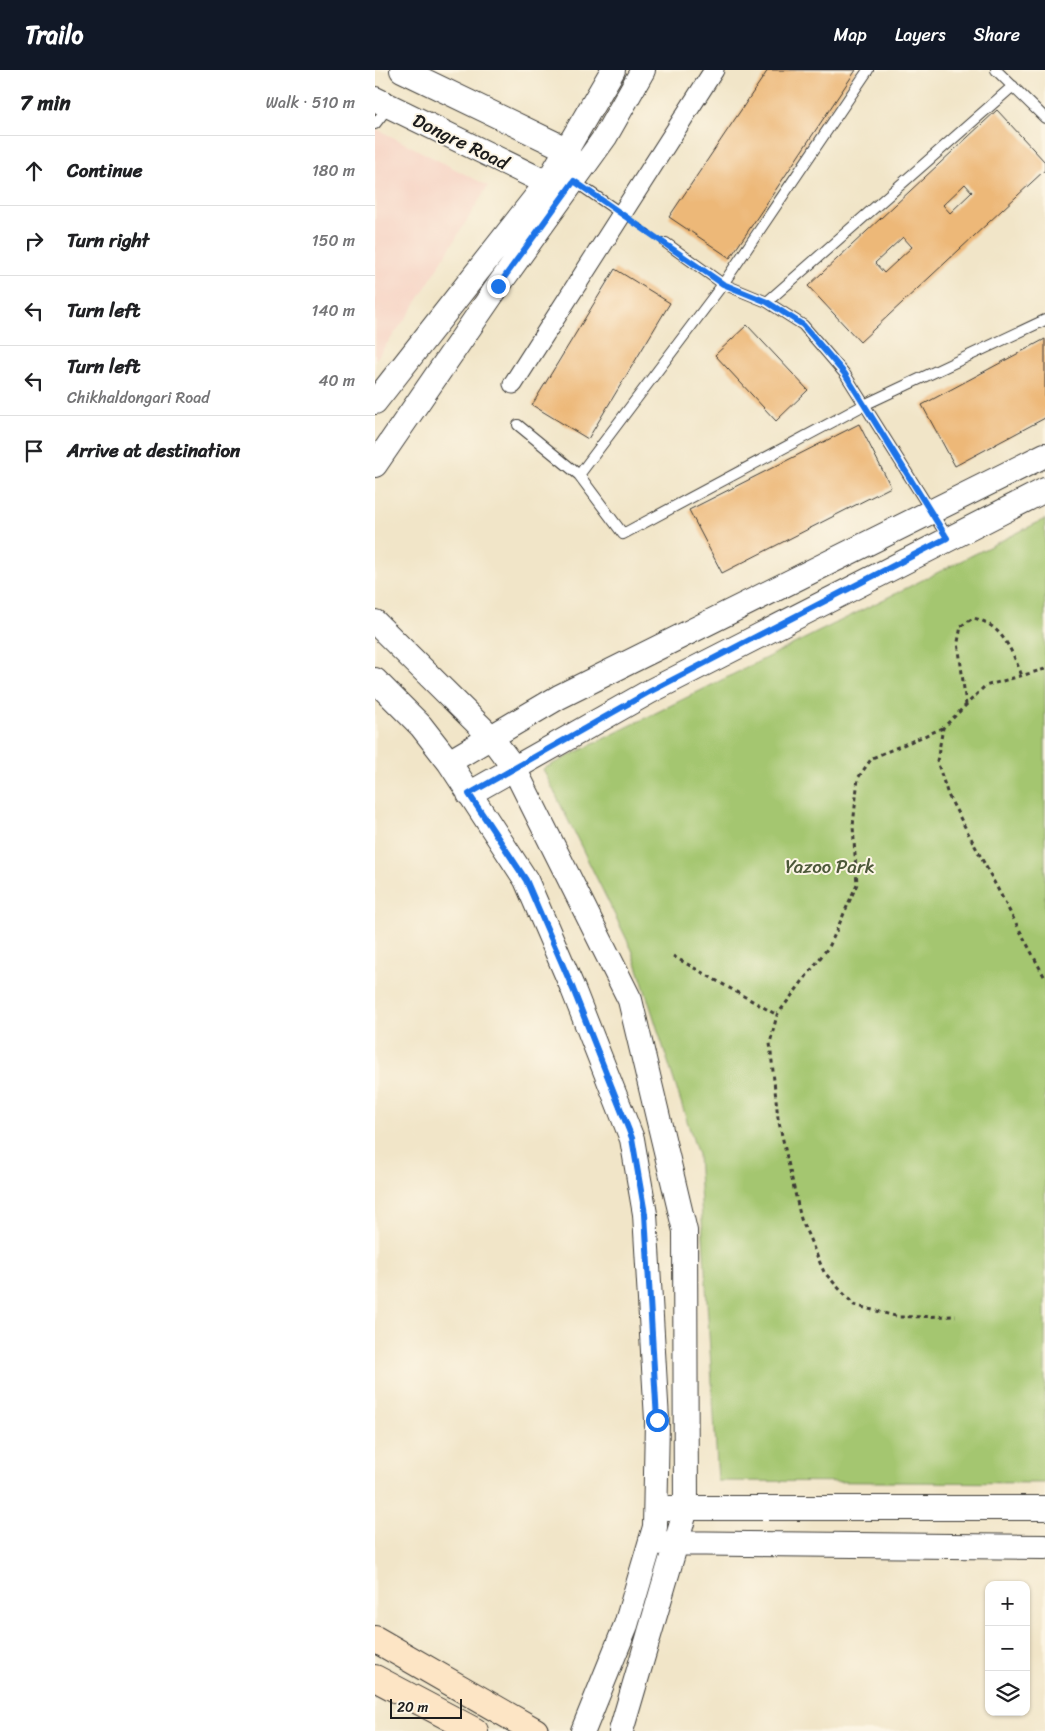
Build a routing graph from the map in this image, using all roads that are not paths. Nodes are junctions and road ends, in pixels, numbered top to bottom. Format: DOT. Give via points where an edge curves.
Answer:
graph roads {
  1 [pos="402,70"];
  2 [pos="613,70"];
  3 [pos="643,70"];
  4 [pos="714,70"];
  5 [pos="867,70"];
  6 [pos="996,70"];
  7 [pos="1013,86"];
  8 [pos="380,110"];
  9 [pos="1045,118"];
  10 [pos="568,150"];
  11 [pos="574,181"];
  12 [pos="547,182"];
  13 [pos="622,214"];
  14 [pos="666,243"];
  15 [pos="723,284"];
  16 [pos="767,302"];
  17 [pos="1045,320"];
  18 [pos="513,384"];
  19 [pos="375,402"];
  20 [pos="865,405"];
  21 [pos="518,424"];
  22 [pos="1045,455"];
  23 [pos="375,465"];
  24 [pos="579,475"];
  25 [pos="1045,490"];
  26 [pos="931,511"];
  27 [pos="947,538"];
  28 [pos="375,622"];
  29 [pos="375,680"];
  30 [pos="490,736"];
  31 [pos="449,762"];
  32 [pos="514,768"];
  33 [pos="469,794"];
  34 [pos="656,1508"];
  35 [pos="1045,1508"];
  36 [pos="685,1509"];
  37 [pos="651,1542"];
  38 [pos="675,1544"];
  39 [pos="1045,1547"];
  40 [pos="375,1640"];
  41 [pos="375,1678"];
  42 [pos="475,1731"];
  43 [pos="535,1731"];
  44 [pos="583,1731"];
  45 [pos="621,1731"];
  1 -- 10 [label="street, Dongre Road"];
  2 -- 10 [label="street"];
  3 -- 11 [label="street" via="605,137"];
  4 -- 13 [label="street"];
  5 -- 15 [label="lane"];
  6 -- 7 [label="lane"];
  7 -- 9 [label="lane"];
  7 -- 16 [label="lane"];
  8 -- 12 [label="street, Dongre Road"];
  10 -- 12 [label="street"];
  11 -- 13 [label="lane"];
  11 -- 23 [label="street"];
  12 -- 19 [label="street"];
  13 -- 18 [label="street"];
  14 -- 15 [label="lane"];
  15 -- 16 [label="lane"];
  15 -- 24 [label="lane"];
  16 -- 20 [label="lane" via="803,325 845,374"];
  17 -- 20 [label="lane"];
  20 -- 24 [label="lane" via="623,534"];
  20 -- 26 [label="lane"];
  21 -- 24 [label="lane"];
  22 -- 26 [label="street"];
  25 -- 27 [label="street"];
  26 -- 27 [label="lane"];
  26 -- 30 [label="street" via="559,697"];
  27 -- 32 [label="street" via="649,692"];
  28 -- 30 [label="street"];
  29 -- 31 [label="street" via="421,726"];
  30 -- 31 [label="street"];
  30 -- 32 [label="street"];
  31 -- 33 [label="street"];
  32 -- 33 [label="street"];
  32 -- 36 [label="street" via="629,1000 685,1230"];
  33 -- 34 [label="street" via="526,880 632,1138 645,1214 657,1420"];
  34 -- 36 [label="street"];
  34 -- 37 [label="street"];
  35 -- 36 [label="street"];
  36 -- 38 [label="street"];
  37 -- 38 [label="street"];
  37 -- 44 [label="street" via="626,1625"];
  38 -- 39 [label="street"];
  38 -- 45 [label="street"];
  40 -- 43 [label="main road"];
  41 -- 42 [label="main road"];
}
